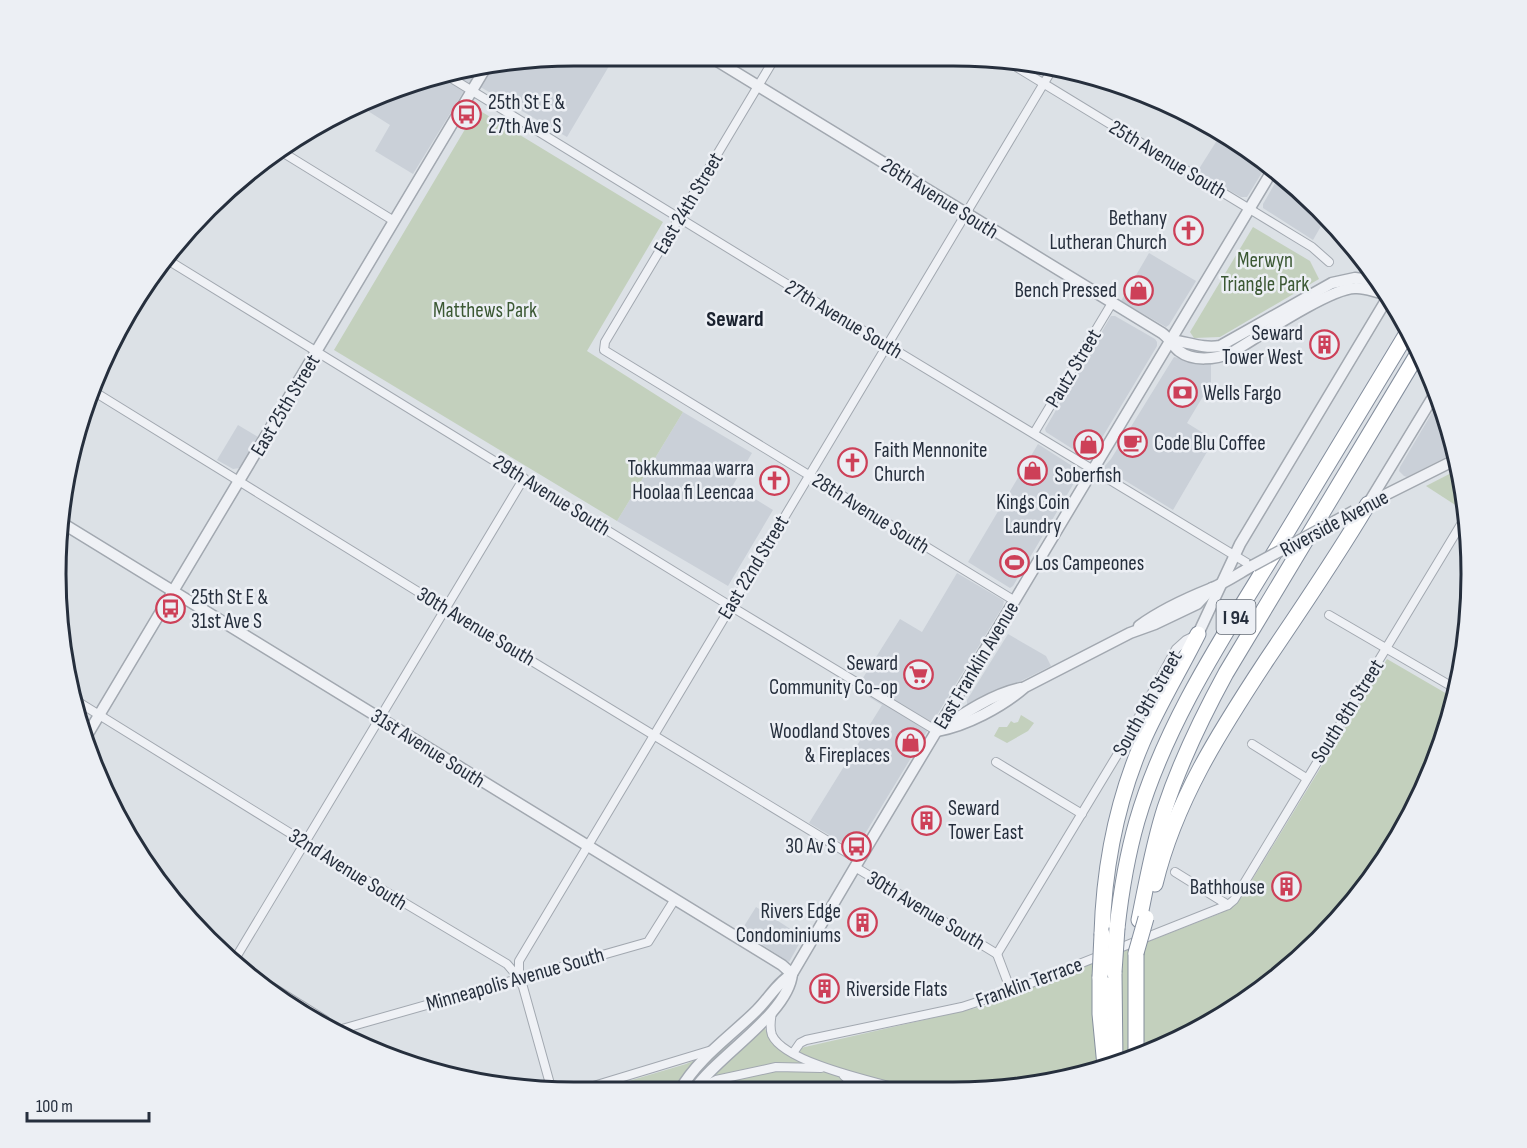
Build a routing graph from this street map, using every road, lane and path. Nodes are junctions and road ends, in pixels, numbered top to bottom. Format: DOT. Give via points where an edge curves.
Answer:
graph roads {
  1 [pos="725,66"];
  2 [pos="770,66"];
  3 [pos="1022,71"];
  4 [pos="481,75"];
  5 [pos="1049,75"];
  6 [pos="455,80"];
  7 [pos="1044,84"];
  8 [pos="758,86"];
  9 [pos="471,90"];
  10 [pos="287,155"];
  11 [pos="1269,176"];
  12 [pos="1250,208"];
  13 [pos="965,213"];
  14 [pos="680,217"];
  15 [pos="394,221"];
  16 [pos="1329,262"];
  17 [pos="173,263"];
  18 [pos="1366,279"];
  19 [pos="1375,293"];
  20 [pos="1112,303"];
  21 [pos="1383,304"];
  22 [pos="1404,339"];
  23 [pos="1171,340"];
  24 [pos="886,344"];
  25 [pos="604,350"];
  26 [pos="317,351"];
  27 [pos="1414,360"];
  28 [pos="99,395"];
  29 [pos="1430,401"];
  30 [pos="1034,433"];
  31 [pos="1448,463"];
  32 [pos="1093,470"];
  33 [pos="808,475"];
  34 [pos="524,478"];
  35 [pos="240,481"];
  36 [pos="1368,504"];
  37 [pos="68,527"];
  38 [pos="1459,529"];
  39 [pos="1235,556"];
  40 [pos="1249,564"];
  41 [pos="1222,582"];
  42 [pos="174,592"];
  43 [pos="1015,601"];
  44 [pos="730,606"];
  45 [pos="446,609"];
  46 [pos="1329,615"];
  47 [pos="1198,634"];
  48 [pos="1386,648"];
  49 [pos="1448,685"];
  50 [pos="83,704"];
  51 [pos="100,714"];
  52 [pos="380,718"];
  53 [pos="91,730"];
  54 [pos="937,731"];
  55 [pos="653,734"];
  56 [pos="1252,744"];
  57 [pos="996,762"];
  58 [pos="1306,778"];
  59 [pos="1082,814"];
  60 [pos="305,842"];
  61 [pos="587,846"];
  62 [pos="857,864"];
  63 [pos="1175,872"];
  64 [pos="675,899"];
  65 [pos="1228,905"];
  66 [pos="1143,919"];
  67 [pos="236,953"];
  68 [pos="997,954"];
  69 [pos="792,974"];
  70 [pos="1107,974"];
  71 [pos="519,978"];
  72 [pos="1011,991"];
  73 [pos="772,1011"];
  74 [pos="345,1028"];
  75 [pos="1136,1047"];
  76 [pos="716,1049"];
  77 [pos="793,1053"];
  78 [pos="1113,1056"];
  79 [pos="1104,1059"];
  80 [pos="825,1068"];
  81 [pos="842,1074"];
  82 [pos="549,1081"];
  83 [pos="608,1082"];
  84 [pos="685,1082"];
  85 [pos="701,1082"];
  86 [pos="712,1082"];
  87 [pos="851,1082"];
  88 [pos="867,1082"];
  1 -- 8 [label="street, 26th Avenue South"];
  2 -- 8 [label="street, East 24th Street"];
  3 -- 7 [label="street, 25th Avenue South"];
  4 -- 9 [label="street, East 25th Street"];
  5 -- 7 [label="street, East 22nd Street"];
  6 -- 9 [label="street, 27th Avenue South"];
  7 -- 12 [label="street, 25th Avenue South"];
  7 -- 13 [label="street, East 22nd Street"];
  8 -- 13 [label="street, 26th Avenue South"];
  8 -- 14 [label="street, East 24th Street"];
  9 -- 14 [label="street, 27th Avenue South"];
  9 -- 15 [label="street, East 25th Street"];
  10 -- 15 [label="street"];
  11 -- 12 [label="street, East Franklin Avenue"];
  12 -- 16 [label="street, 25th Avenue South"];
  12 -- 23 [label="street, East Franklin Avenue"];
  13 -- 20 [label="street, 26th Avenue South"];
  13 -- 24 [label="street, East 22nd Street"];
  14 -- 24 [label="street, 27th Avenue South"];
  14 -- 25 [label="street, East 24th Street" via="605,342"];
  15 -- 26 [label="street, East 25th Street"];
  17 -- 26 [label="street, 29th Avenue South"];
  18 -- 23 [label="street, 26th Avenue South" via="1332,283 1220,346 1202,347"];
  19 -- 23 [label="street, 26th Avenue South" via="1355,287 1340,291 1222,357 1188,355"];
  20 -- 23 [label="street, 26th Avenue South"];
  20 -- 30 [label="street, Pautz Street"];
  21 -- 39 [label="street, South 9th Street"];
  22 -- 70 [label="highway, I 94, bridge" via="1180,714 1137,821"];
  23 -- 32 [label="street, East Franklin Avenue"];
  24 -- 30 [label="street, 27th Avenue South"];
  24 -- 33 [label="street, East 22nd Street"];
  25 -- 33 [label="street, 28th Avenue South"];
  26 -- 34 [label="street, 29th Avenue South"];
  26 -- 35 [label="street, East 25th Street"];
  27 -- 66 [label="highway, I 94" via="1200,722 1184,756 1150,861"];
  28 -- 35 [label="street, 30th Avenue South"];
  29 -- 36 [label="street"];
  30 -- 32 [label="street, 27th Avenue South"];
  31 -- 36 [label="street, Riverside Avenue"];
  32 -- 39 [label="street, 27th Avenue South"];
  32 -- 43 [label="street, East Franklin Avenue"];
  33 -- 43 [label="street, 28th Avenue South"];
  33 -- 44 [label="street, East 22nd Street"];
  34 -- 44 [label="street, 29th Avenue South"];
  34 -- 45 [label="street"];
  35 -- 42 [label="street, East 25th Street"];
  35 -- 45 [label="street, 30th Avenue South"];
  36 -- 40 [label="street, Riverside Avenue, bridge"];
  36 -- 66 [label="highway" via="1199,768 1165,850"];
  37 -- 42 [label="street, 31st Avenue South"];
  38 -- 48 [label="street, South 8th Street"];
  39 -- 40 [label="street, 27th Avenue South"];
  39 -- 41 [label="street, South 9th Street"];
  40 -- 41 [label="street, Riverside Avenue"];
  41 -- 47 [label="street, South 9th Street"];
  41 -- 54 [label="street, Riverside Avenue" via="1197,604 1130,633 1025,687 1008,691"];
  42 -- 51 [label="street, East 25th Street"];
  42 -- 52 [label="street, 31st Avenue South"];
  43 -- 54 [label="street, East Franklin Avenue"];
  44 -- 54 [label="street, 29th Avenue South"];
  44 -- 55 [label="street, East 22nd Street"];
  45 -- 52 [label="street"];
  45 -- 55 [label="street, 30th Avenue South"];
  46 -- 48 [label="street"];
  47 -- 59 [label="street, South 9th Street" via="1176,649"];
  47 -- 70 [label="highway, bridge" via="1148,730 1122,798 1108,863 1102,934"];
  48 -- 49 [label="street"];
  48 -- 58 [label="street, South 8th Street"];
  50 -- 51 [label="street, 32nd Avenue South"];
  51 -- 53 [label="street, East 25th Street"];
  51 -- 60 [label="street, 32nd Avenue South"];
  52 -- 60 [label="street"];
  52 -- 61 [label="street, 31st Avenue South"];
  54 -- 62 [label="street, East Franklin Avenue"];
  55 -- 61 [label="street, East 22nd Street"];
  55 -- 62 [label="street, 30th Avenue South"];
  56 -- 58 [label="street"];
  57 -- 59 [label="street"];
  58 -- 65 [label="street, South 8th Street"];
  59 -- 68 [label="street, South 9th Street"];
  60 -- 67 [label="street"];
  60 -- 71 [label="street, 32nd Avenue South" via="507,964"];
  61 -- 64 [label="street, 31st Avenue South"];
  61 -- 71 [label="street, East 22nd Street" via="519,961"];
  62 -- 68 [label="street, 30th Avenue South"];
  62 -- 69 [label="street, East Franklin Avenue"];
  63 -- 65 [label="street"];
  64 -- 69 [label="street, 31st Avenue South"];
  64 -- 71 [label="street, Minneapolis Avenue South" via="648,942"];
  65 -- 72 [label="street, Franklin Terrace"];
  66 -- 75 [label="highway, bridge" via="1135,958"];
  68 -- 72 [label="street"];
  69 -- 73 [label="street, East Franklin Avenue" via="791,984"];
  69 -- 76 [label="street, East Franklin Avenue"];
  70 -- 78 [label="highway, I 94"];
  70 -- 79 [label="highway" via="1100,1014"];
  71 -- 74 [label="street, Minneapolis Avenue South"];
  71 -- 82 [label="street"];
  72 -- 77 [label="street, Franklin Terrace" via="962,1007 806,1040"];
  73 -- 77 [label="street" via="773,1038"];
  73 -- 85 [label="street, East Franklin Avenue"];
  76 -- 83 [label="street"];
  76 -- 84 [label="street, East Franklin Avenue"];
  77 -- 80 [label="street"];
  80 -- 81 [label="street"];
  80 -- 86 [label="street" via="776,1066"];
  81 -- 87 [label="street"];
  81 -- 88 [label="street"];
}
